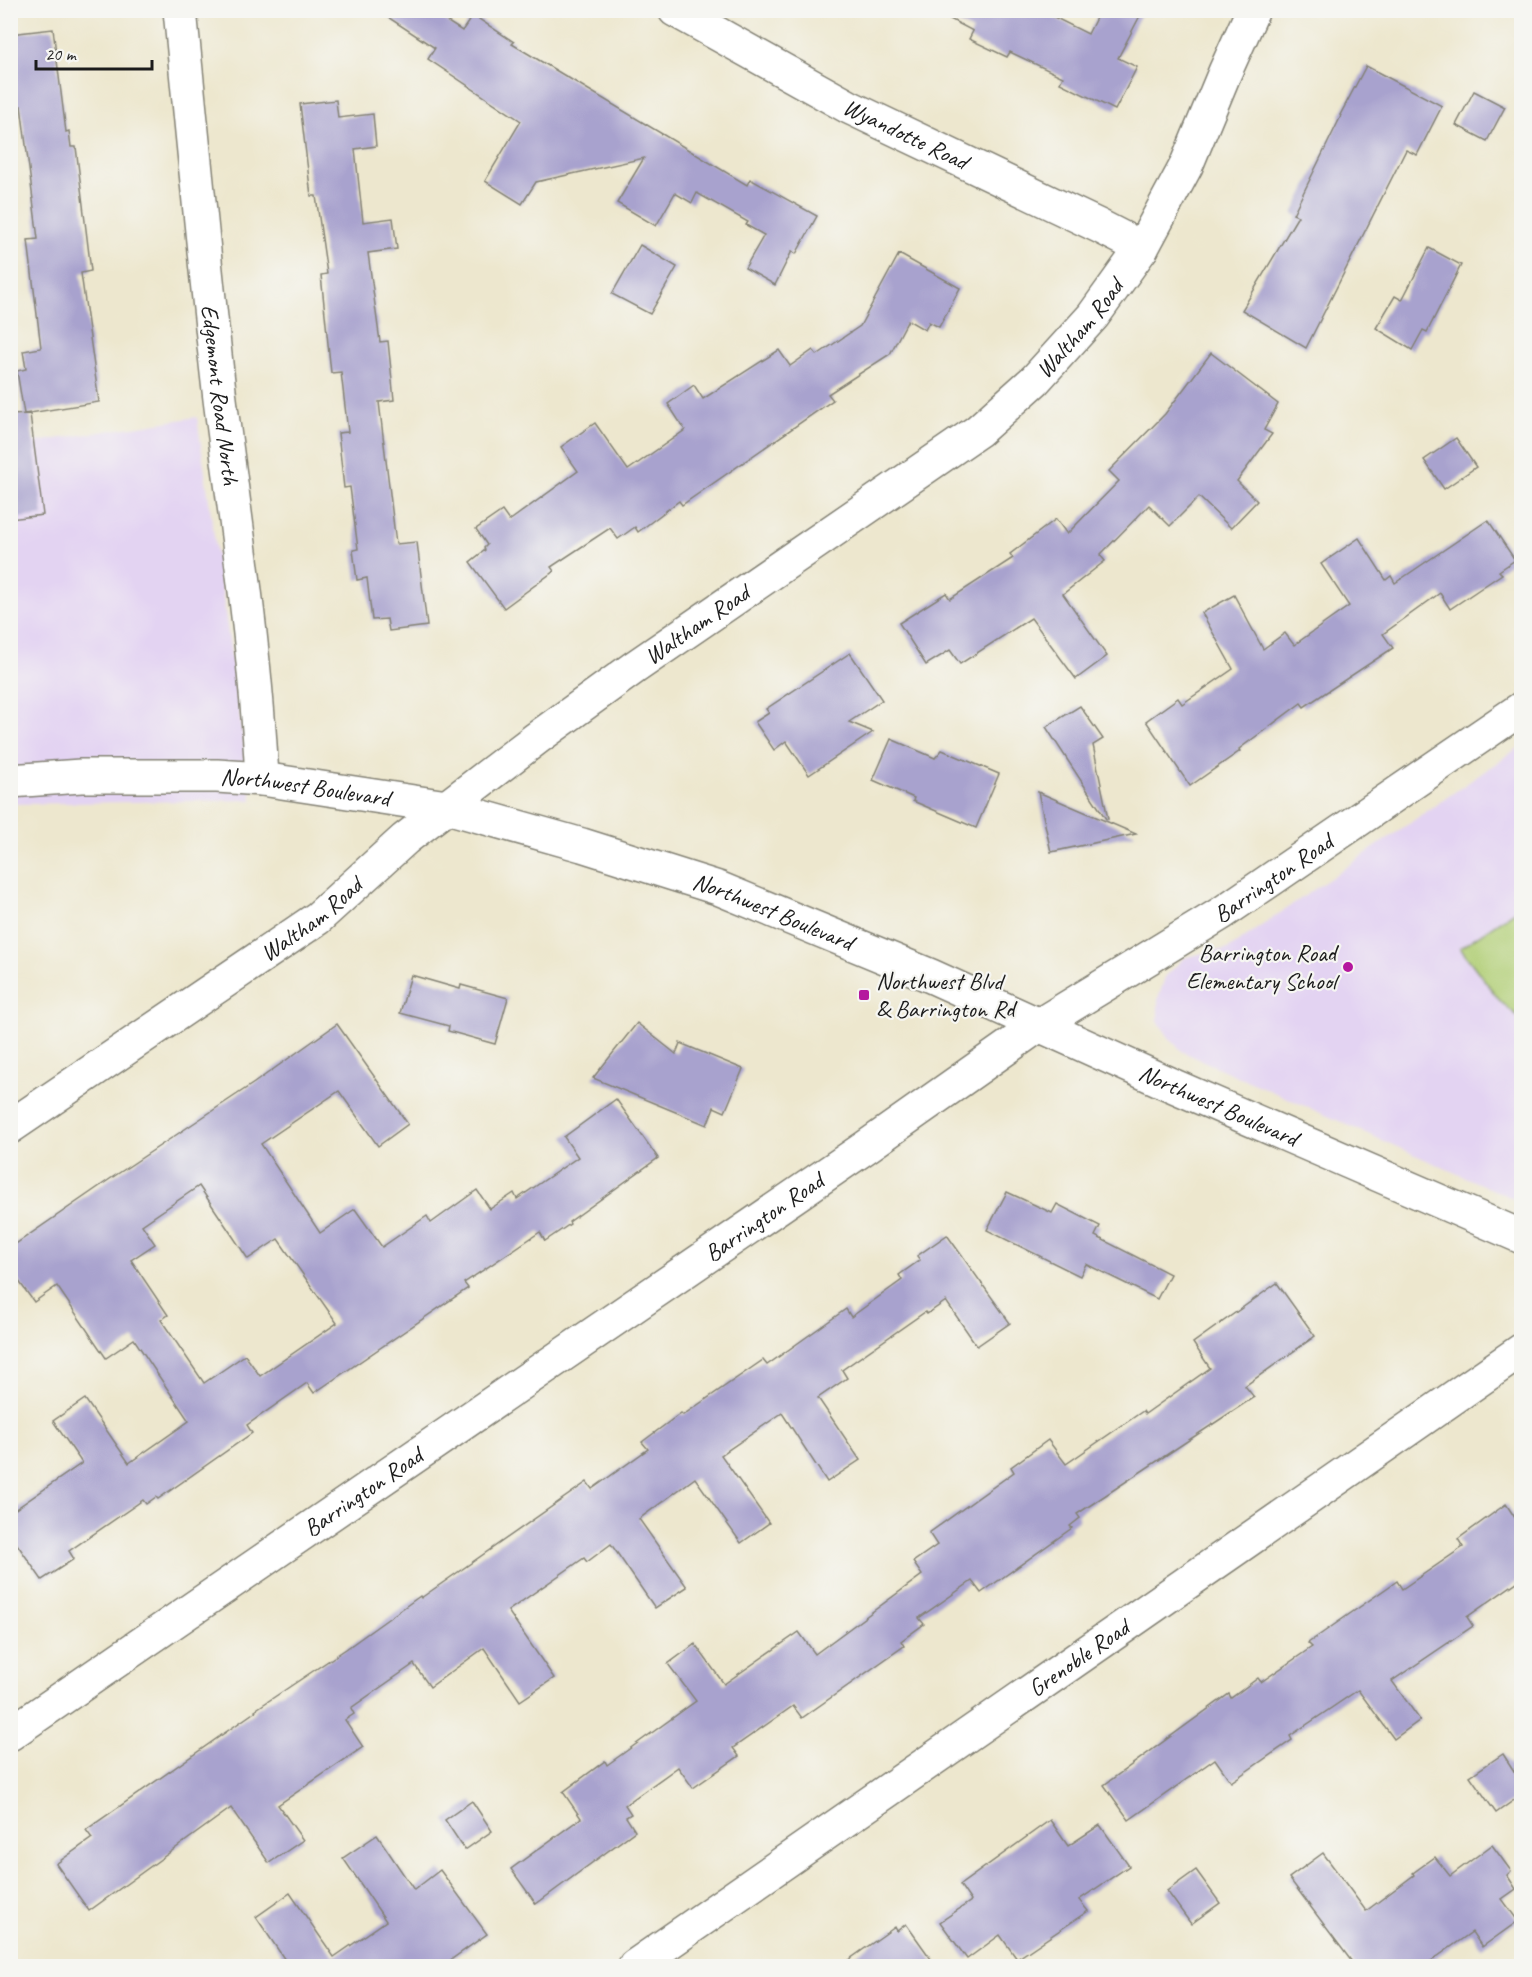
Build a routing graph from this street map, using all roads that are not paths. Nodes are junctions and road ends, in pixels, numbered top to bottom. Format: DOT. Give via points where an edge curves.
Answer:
graph roads {
  1 [pos="180,10"];
  2 [pos="675,10"];
  3 [pos="1253,10"];
  4 [pos="1142,248"];
  5 [pos="1521,708"];
  6 [pos="262,779"];
  7 [pos="10,781"];
  8 [pos="447,807"];
  9 [pos="1039,1026"];
  10 [pos="10,1127"];
  11 [pos="1521,1237"];
  12 [pos="1521,1350"];
  13 [pos="10,1734"];
  14 [pos="635,1966"];
  1 -- 6 [label="street, Edgemont Road North" via="204,268 244,591"];
  2 -- 4 [label="street, Wyandotte Road" via="849,107"];
  3 -- 4 [label="street, Waltham Road" via="1186,166"];
  4 -- 8 [label="street, Waltham Road" via="1094,316 1035,380 978,431 635,667"];
  5 -- 9 [label="street, Barrington Road" via="1222,913"];
  6 -- 7 [label="street, Northwest Boulevard" via="81,776"];
  6 -- 8 [label="street, Northwest Boulevard"];
  8 -- 9 [label="street, Northwest Boulevard" via="718,888 931,976"];
  8 -- 10 [label="street, Waltham Road" via="405,839 318,918"];
  9 -- 11 [label="street, Northwest Boulevard"];
  9 -- 13 [label="street, Barrington Road"];
  12 -- 14 [label="street, Grenoble Road"];
}
